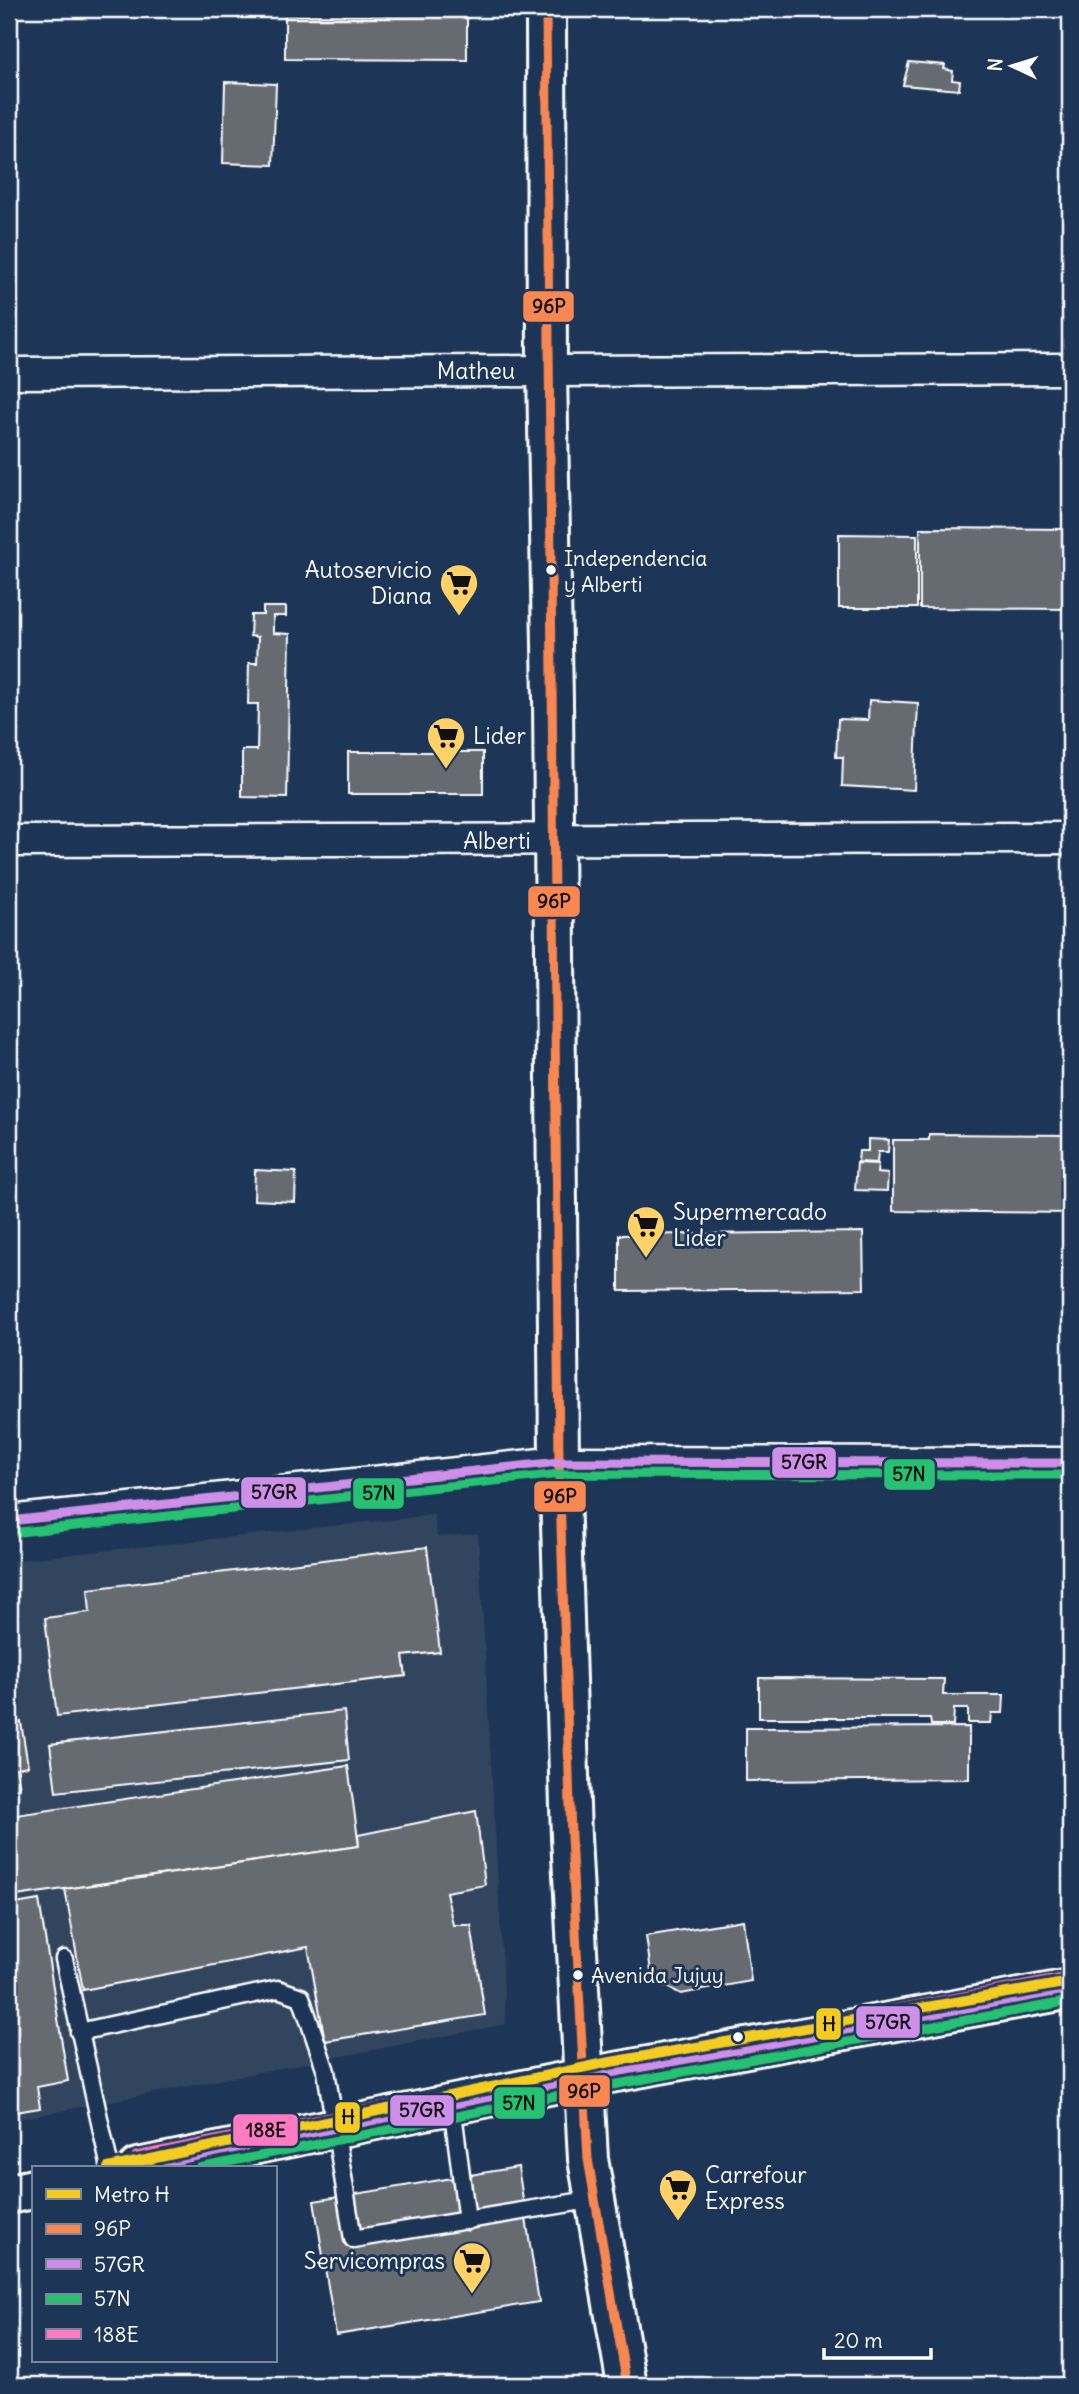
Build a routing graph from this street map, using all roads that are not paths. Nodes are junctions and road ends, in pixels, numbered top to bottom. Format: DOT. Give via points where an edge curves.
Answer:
graph roads {
  1 [pos="546,9"];
  2 [pos="1070,369"];
  3 [pos="547,370"];
  4 [pos="9,373"];
  5 [pos="1070,838"];
  6 [pos="9,841"];
  7 [pos="552,841"];
  8 [pos="559,1462"];
  9 [pos="1070,1464"];
  10 [pos="9,1521"];
  11 [pos="64,1959"];
  12 [pos="1070,1989"];
  13 [pos="79,2032"];
  14 [pos="583,2078"];
  15 [pos="452,2105"];
  16 [pos="336,2128"];
  17 [pos="110,2166"];
  18 [pos="148,2166"];
  19 [pos="32,2189"];
  20 [pos="9,2194"];
  21 [pos="595,2199"];
  22 [pos="467,2221"];
  23 [pos="627,2385"];
  1 -- 3 [label="main road"];
  2 -- 3 [label="street, Matheu"];
  3 -- 4 [label="street, Matheu"];
  3 -- 7 [label="main road"];
  5 -- 7 [label="street, Alberti"];
  6 -- 7 [label="street, Alberti"];
  7 -- 8 [label="main road"];
  8 -- 9 [label="street"];
  8 -- 10 [label="street"];
  8 -- 14 [label="main road"];
  11 -- 13 [label="lane"];
  12 -- 14 [label="main road"];
  13 -- 16 [label="lane" via="278,1989 301,1997 326,2071"];
  13 -- 17 [label="lane"];
  14 -- 15 [label="main road"];
  14 -- 21 [label="main road"];
  15 -- 16 [label="main road"];
  15 -- 22 [label="lane"];
  16 -- 18 [label="main road"];
  16 -- 22 [label="lane" via="353,2239"];
  19 -- 20 [label="main road"];
  21 -- 22 [label="lane"];
  21 -- 23 [label="main road"];
}
